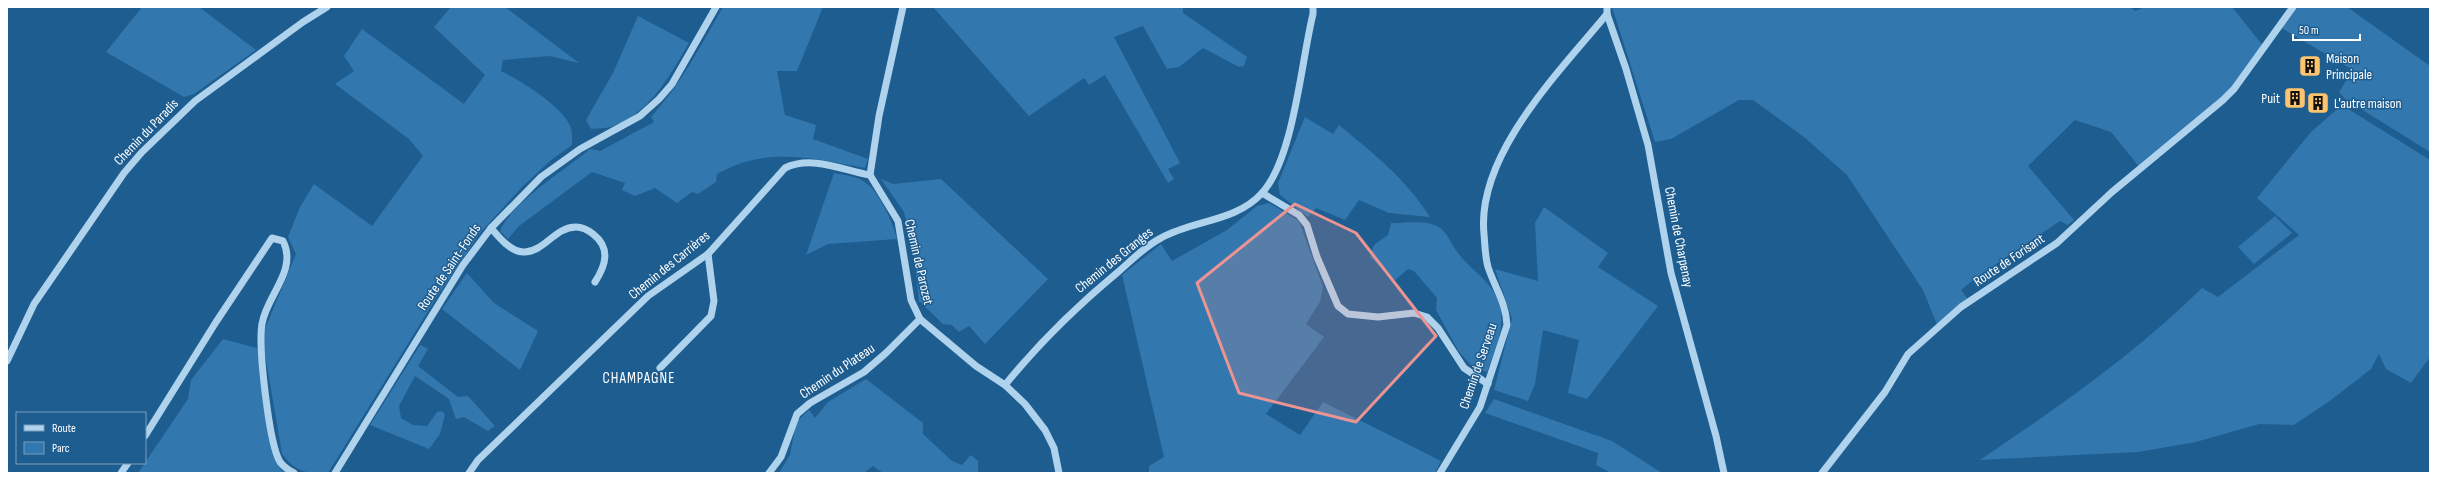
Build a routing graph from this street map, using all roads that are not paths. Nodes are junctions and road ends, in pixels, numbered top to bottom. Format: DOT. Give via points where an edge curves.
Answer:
graph roads {
  1 [pos="327,7"];
  2 [pos="716,7"];
  3 [pos="903,7"];
  4 [pos="1313,7"];
  5 [pos="2293,7"];
  6 [pos="1607,10"];
  7 [pos="870,175"];
  8 [pos="1262,193"];
  9 [pos="491,228"];
  10 [pos="708,254"];
  11 [pos="595,282"];
  12 [pos="920,319"];
  13 [pos="7,361"];
  14 [pos="660,368"];
  15 [pos="1005,384"];
  16 [pos="1488,384"];
  17 [pos="146,434"];
  18 [pos="127,464"];
  19 [pos="121,473"];
  20 [pos="294,473"];
  21 [pos="335,473"];
  22 [pos="469,473"];
  23 [pos="769,473"];
  24 [pos="1059,473"];
  25 [pos="1440,473"];
  26 [pos="1724,473"];
  27 [pos="1822,473"];
  1 -- 13 [label="street, Chemin du Paradis" via="302,22 195,101 142,152 124,173 34,304"];
  2 -- 9 [label="street, Route de Saint-Fonds" via="672,84 659,99 640,116 580,149 541,177"];
  3 -- 7 [label="street" via="879,116"];
  4 -- 8 [label="street, Chemin des Granges" via="1284,150 1275,173"];
  5 -- 27 [label="street, Route de Forisant" via="2234,89 2112,192 2057,244 1961,308 1908,354 1885,392"];
  6 -- 16 [label="street, Chemin de Serveau" via="1521,121 1490,179 1485,196 1484,232 1488,267 1501,295 1507,314 1507,325"];
  6 -- 26 [label="street, Chemin de Charpenay" via="1648,144 1671,273"];
  7 -- 10 [label="street, Chemin des Carrières" via="815,163 795,163 775,177 737,224"];
  7 -- 12 [label="street, Chemin de Parozet" via="898,221 911,300"];
  8 -- 15 [label="street, Chemin des Granges" via="1233,213 1178,229 1159,238 1081,303"];
  8 -- 16 [label="street" via="1299,215 1307,225 1317,257 1338,306 1348,314 1378,317 1414,313 1427,317 1438,328 1464,368"];
  9 -- 11 [label="street" via="506,244 517,251 525,252 534,250 558,232 571,227 589,231 603,243 606,257 604,268"];
  9 -- 21 [label="street, Route de Saint-Fonds" via="463,265"];
  10 -- 14 [label="street" via="714,301 710,316"];
  10 -- 22 [label="street, Chemin des Carrières" via="648,296 478,460"];
  12 -- 15 [label="street, Chemin de Parozet" via="976,366"];
  12 -- 23 [label="street, Chemin du Plateau" via="864,372 810,403 797,414 781,457"];
  15 -- 24 [label="street, Chemin de Parozet" via="1045,430 1054,448"];
  16 -- 25 [label="street, Chemin de Serveau" via="1480,406"];
  17 -- 20 [label="street" via="272,238 283,241 287,258 282,278 262,321 260,339 273,439 280,461"];
  18 -- 19 [label="street"];
}
